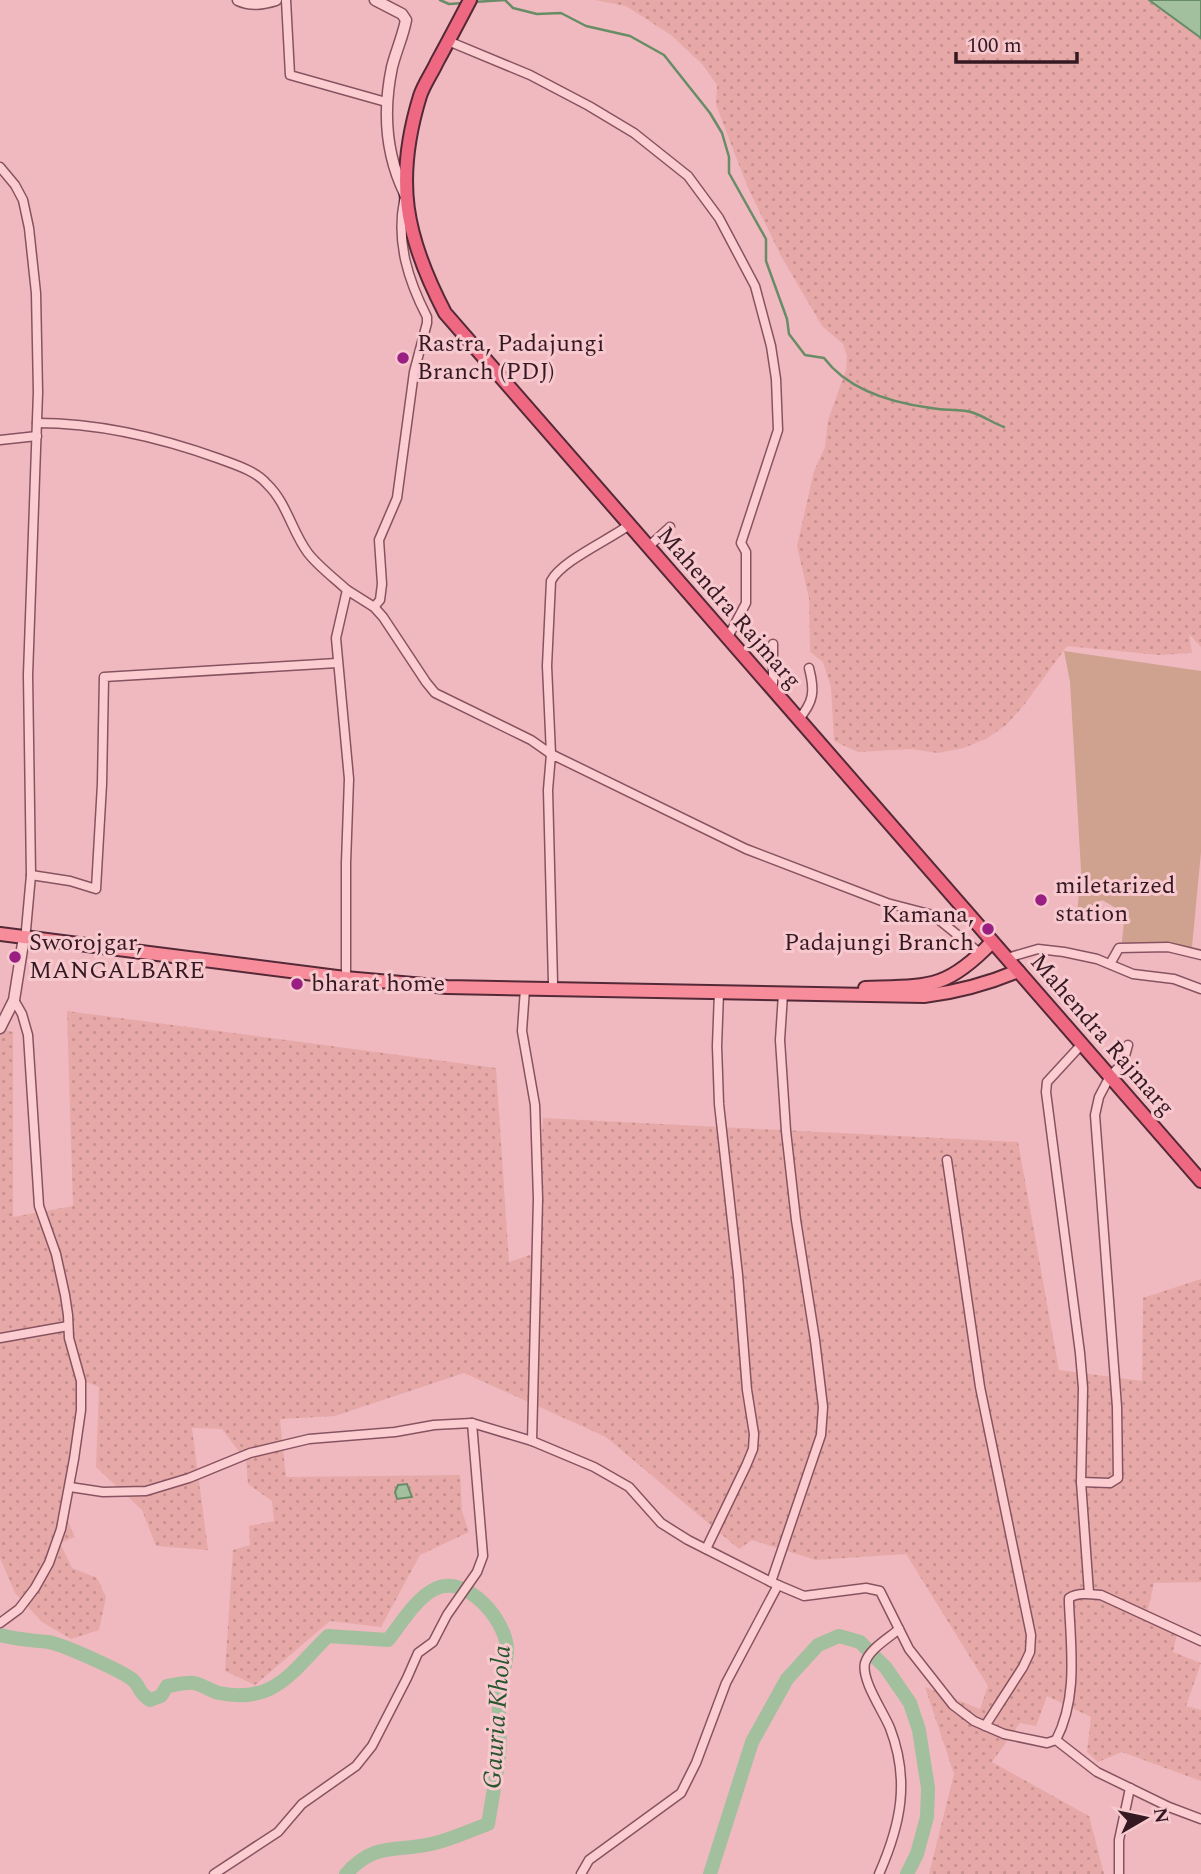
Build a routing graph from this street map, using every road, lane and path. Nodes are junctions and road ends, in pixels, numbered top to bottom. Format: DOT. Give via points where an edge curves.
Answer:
graph roads {
  1 [pos="238,0"];
  2 [pos="276,0"];
  3 [pos="286,0"];
  4 [pos="375,0"];
  5 [pos="470,0"];
  6 [pos="451,36"];
  7 [pos="386,102"];
  8 [pos="0,167"];
  9 [pos="405,194"];
  10 [pos="37,422"];
  11 [pos="37,436"];
  12 [pos="0,440"];
  13 [pos="629,525"];
  14 [pos="670,527"];
  15 [pos="648,547"];
  16 [pos="347,590"];
  17 [pos="374,607"];
  18 [pos="728,637"];
  19 [pos="773,645"];
  20 [pos="337,663"];
  21 [pos="809,668"];
  22 [pos="773,691"];
  23 [pos="799,720"];
  24 [pos="551,754"];
  25 [pos="31,875"];
  26 [pos="0,927"];
  27 [pos="0,934"];
  28 [pos="25,934"];
  29 [pos="992,942"];
  30 [pos="981,954"];
  31 [pos="1201,955"];
  32 [pos="1007,958"];
  33 [pos="1110,964"];
  34 [pos="1018,971"];
  35 [pos="346,972"];
  36 [pos="553,983"];
  37 [pos="525,989"];
  38 [pos="1201,989"];
  39 [pos="719,992"];
  40 [pos="783,993"];
  41 [pos="14,1000"];
  42 [pos="0,1028"];
  43 [pos="1082,1044"];
  44 [pos="1128,1045"];
  45 [pos="1110,1076"];
  46 [pos="947,1160"];
  47 [pos="1200,1178"];
  48 [pos="68,1326"];
  49 [pos="0,1338"];
  50 [pos="472,1423"];
  51 [pos="532,1441"];
  52 [pos="1081,1482"];
  53 [pos="69,1487"];
  54 [pos="706,1549"];
  55 [pos="774,1584"];
  56 [pos="1089,1593"];
  57 [pos="0,1623"];
  58 [pos="900,1629"];
  59 [pos="1201,1641"];
  60 [pos="985,1726"];
  61 [pos="1056,1740"];
  62 [pos="1130,1788"];
  63 [pos="1201,1819"];
  64 [pos="214,1874"];
  65 [pos="581,1874"];
  66 [pos="879,1874"];
  67 [pos="1119,1874"];
  1 -- 2 [label="street" via="261,4"];
  3 -- 7 [label="street" via="290,75"];
  4 -- 7 [label="street" via="405,20"];
  5 -- 6 [label="highway, Mahendra Rajmarg"];
  6 -- 9 [label="highway, Mahendra Rajmarg" via="421,94"];
  6 -- 18 [label="street" via="589,106 666,157 688,176 746,264 771,346 778,430 741,543 746,552 746,603"];
  7 -- 9 [label="street" via="389,147"];
  8 -- 10 [label="street" via="23,201 29,228 36,293"];
  9 -- 13 [label="highway, Mahendra Rajmarg" via="410,230 446,313"];
  9 -- 17 [label="street" via="399,225 403,251 427,323 414,372 397,498 379,540 382,584"];
  10 -- 11 [label="street"];
  10 -- 16 [label="street" via="110,429 165,441 243,468 266,482 308,553"];
  11 -- 12 [label="street"];
  11 -- 25 [label="street" via="28,675"];
  13 -- 15 [label="highway, Mahendra Rajmarg"];
  13 -- 24 [label="street" via="551,581 547,709"];
  14 -- 15 [label="street"];
  15 -- 18 [label="highway, Mahendra Rajmarg"];
  16 -- 17 [label="street"];
  16 -- 20 [label="street" via="336,638"];
  17 -- 24 [label="street" via="435,693"];
  18 -- 22 [label="highway, Mahendra Rajmarg"];
  19 -- 22 [label="street"];
  20 -- 25 [label="street" via="104,677 96,888"];
  20 -- 35 [label="street" via="349,779"];
  21 -- 23 [label="street" via="813,683 810,707"];
  22 -- 23 [label="highway, Mahendra Rajmarg"];
  23 -- 29 [label="highway, Mahendra Rajmarg"];
  24 -- 30 [label="street" via="746,849 887,903 933,915"];
  24 -- 36 [label="street"];
  25 -- 28 [label="street"];
  26 -- 28 [label="main road"];
  27 -- 28 [label="main road"];
  28 -- 35 [label="main road"];
  28 -- 37 [label="main road" via="345,978"];
  28 -- 41 [label="street"];
  29 -- 30 [label="main road"];
  29 -- 32 [label="highway, Mahendra Rajmarg"];
  30 -- 36 [label="main road" via="961,971 923,986"];
  31 -- 33 [label="street" via="1168,947 1119,948"];
  32 -- 33 [label="street" via="1038,949"];
  32 -- 34 [label="highway, Mahendra Rajmarg"];
  33 -- 38 [label="street" via="1133,974 1174,979"];
  34 -- 40 [label="main road" via="988,984 924,996"];
  34 -- 43 [label="highway, Mahendra Rajmarg"];
  35 -- 36 [label="main road"];
  37 -- 39 [label="main road"];
  37 -- 51 [label="street" via="522,1031 535,1105 538,1199"];
  39 -- 40 [label="main road"];
  39 -- 54 [label="street" via="719,1104 754,1434 749,1457"];
  40 -- 55 [label="street" via="780,1040 788,1144 823,1407 821,1435"];
  41 -- 42 [label="street"];
  41 -- 48 [label="street" via="28,1035 39,1206 56,1254"];
  43 -- 45 [label="highway, Mahendra Rajmarg"];
  43 -- 52 [label="street" via="1047,1082 1046,1092 1080,1353"];
  44 -- 45 [label="street" via="1123,1063"];
  45 -- 47 [label="highway, Mahendra Rajmarg"];
  45 -- 52 [label="street" via="1096,1115 1118,1478 1110,1483"];
  46 -- 60 [label="street" via="980,1387 1031,1635 1023,1667"];
  48 -- 49 [label="street"];
  48 -- 53 [label="street" via="81,1381"];
  50 -- 51 [label="street"];
  50 -- 53 [label="street" via="309,1439 250,1453 146,1491"];
  50 -- 64 [label="street" via="483,1556 477,1572 433,1642 418,1653 372,1746 356,1766 302,1804 278,1832"];
  51 -- 54 [label="street" via="629,1487 661,1523"];
  52 -- 56 [label="street"];
  53 -- 57 [label="street" via="61,1530 48,1563 19,1609"];
  54 -- 55 [label="street"];
  55 -- 58 [label="street" via="804,1596 866,1588 880,1591"];
  55 -- 65 [label="street" via="726,1683 681,1793 589,1860"];
  56 -- 59 [label="street"];
  56 -- 61 [label="street" via="1069,1598 1072,1685"];
  58 -- 60 [label="street" via="909,1649 953,1705"];
  58 -- 66 [label="street" via="866,1660 865,1672 890,1729 901,1769 901,1808"];
  60 -- 61 [label="street" via="1047,1744"];
  61 -- 62 [label="street" via="1097,1772"];
  62 -- 63 [label="street"];
  62 -- 67 [label="street" via="1119,1840"];
}
